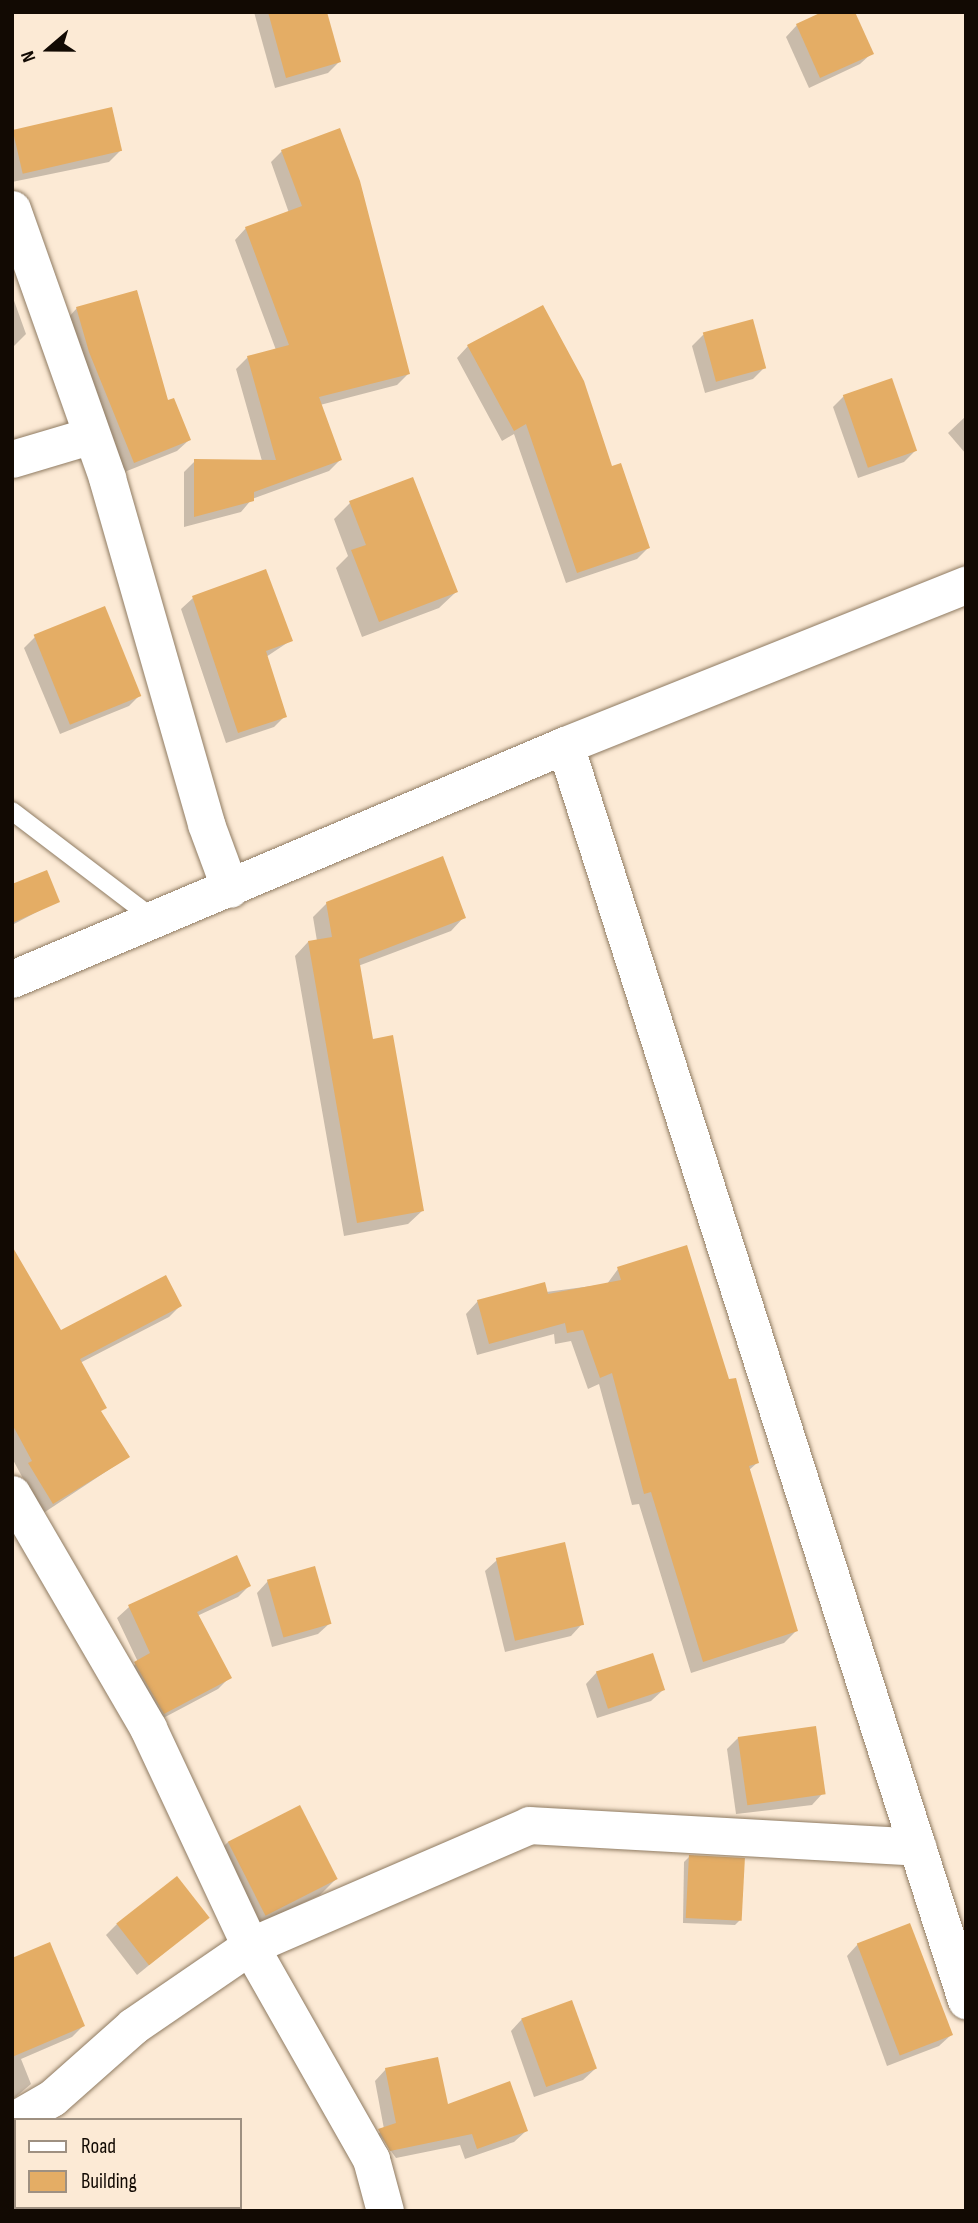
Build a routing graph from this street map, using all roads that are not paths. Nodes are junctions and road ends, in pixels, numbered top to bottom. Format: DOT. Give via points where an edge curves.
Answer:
graph roads {
  1 [pos="12,209"];
  2 [pos="89,436"];
  3 [pos="12,459"];
  4 [pos="966,585"];
  5 [pos="565,745"];
  6 [pos="12,811"];
  7 [pos="230,889"];
  8 [pos="155,920"];
  9 [pos="12,979"];
  10 [pos="12,1494"];
  11 [pos="917,1847"];
  12 [pos="250,1946"];
  13 [pos="966,2000"];
  14 [pos="17,2118"];
  15 [pos="385,2211"];
  1 -- 2 [label="street"];
  2 -- 3 [label="street"];
  2 -- 7 [label="street" via="107,478 206,824"];
  4 -- 5 [label="street"];
  5 -- 7 [label="street"];
  5 -- 11 [label="street"];
  6 -- 8 [label="lane"];
  7 -- 8 [label="street"];
  8 -- 9 [label="street"];
  10 -- 12 [label="street" via="148,1728"];
  11 -- 12 [label="street" via="529,1825"];
  11 -- 13 [label="street"];
  12 -- 14 [label="street" via="133,2026 52,2098"];
  12 -- 15 [label="street" via="371,2159"];
}
